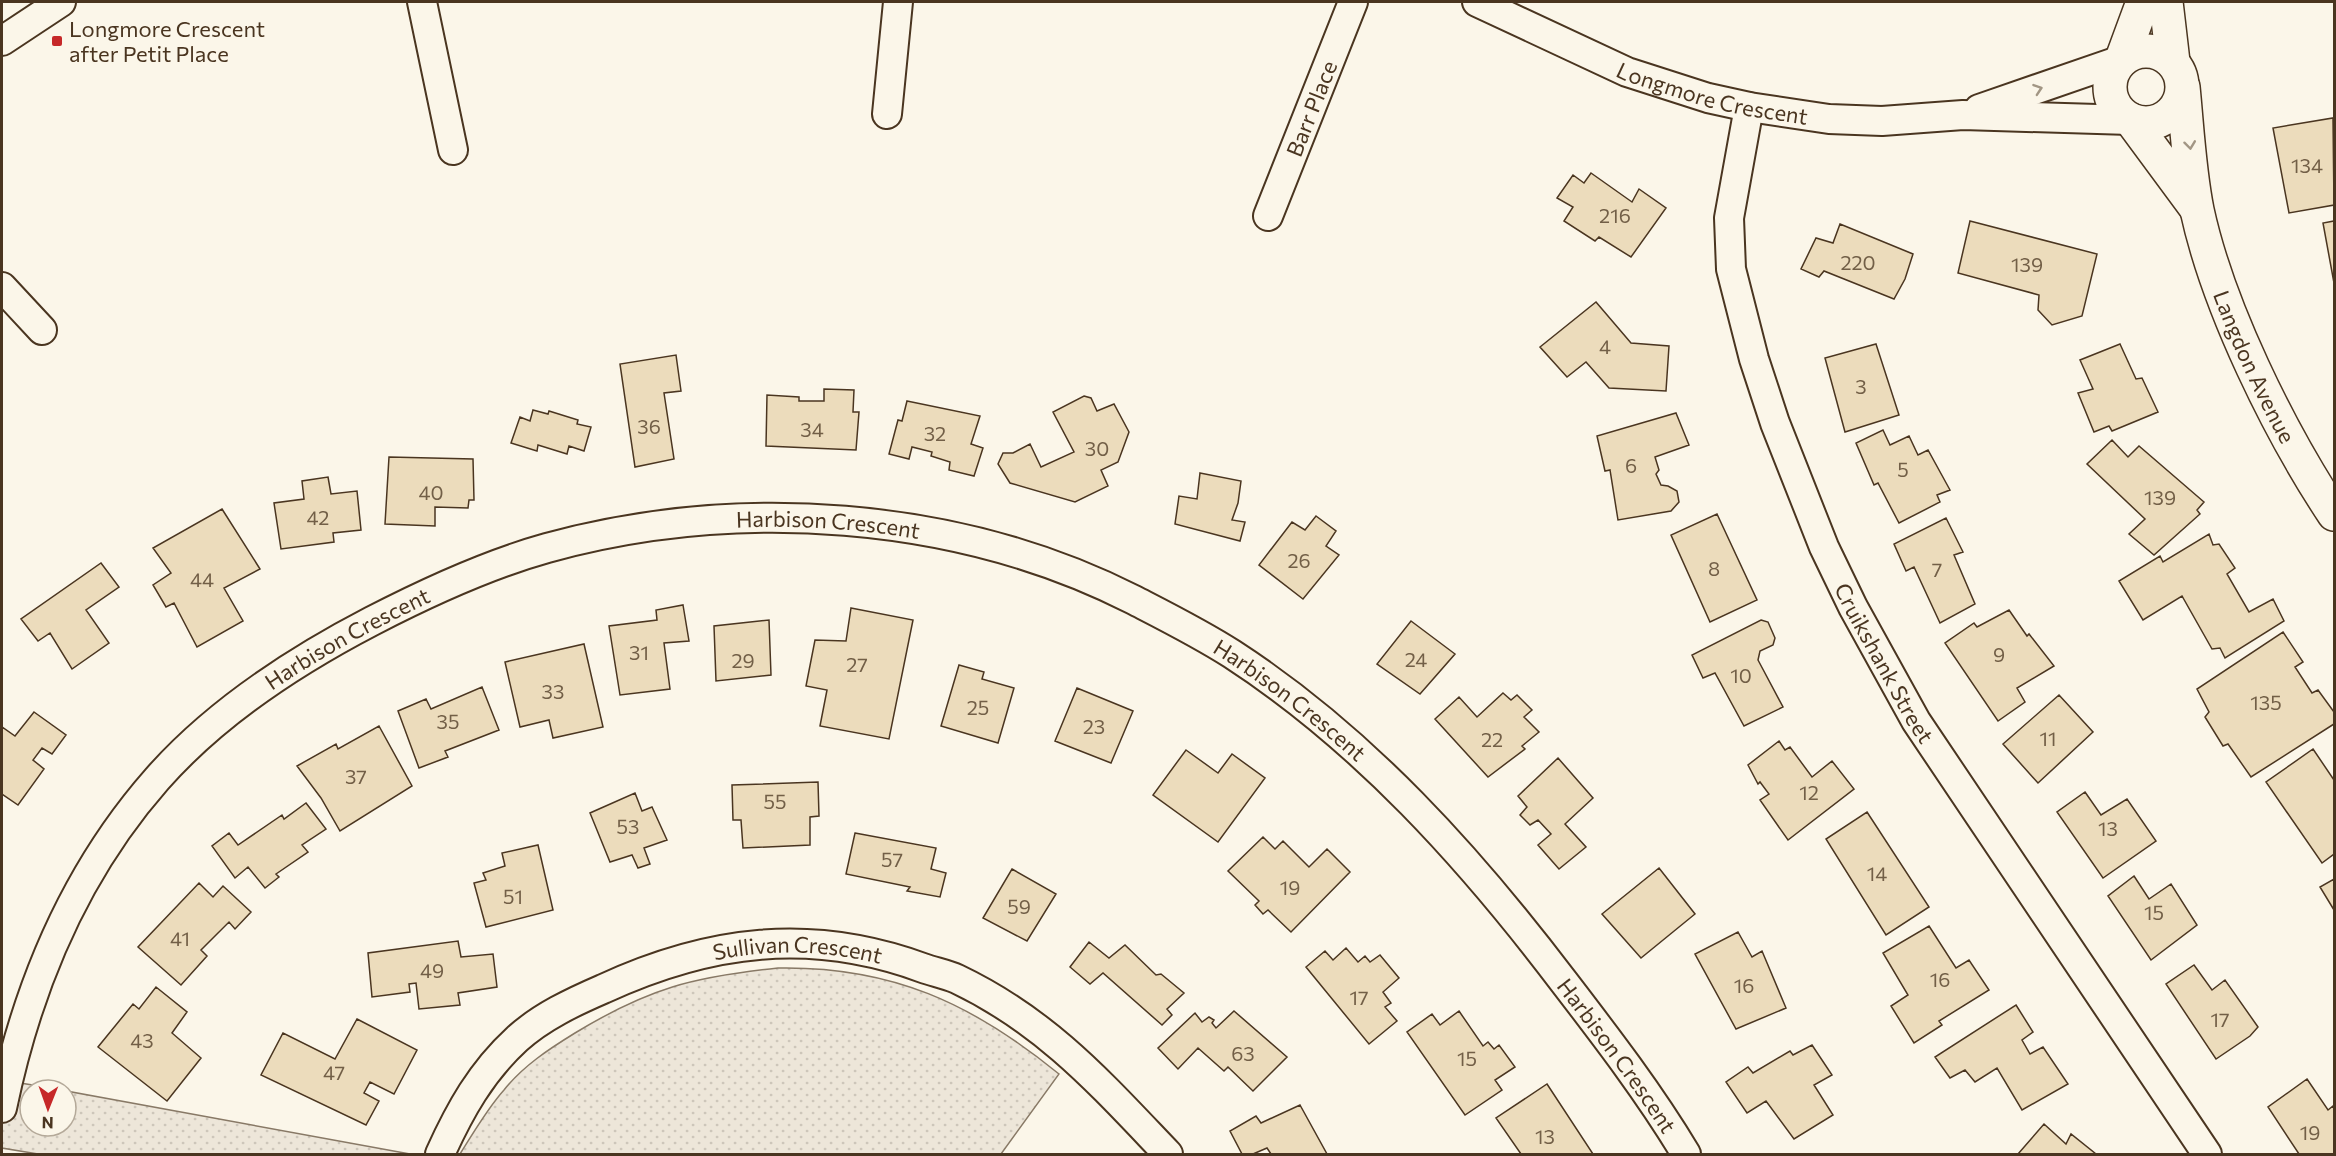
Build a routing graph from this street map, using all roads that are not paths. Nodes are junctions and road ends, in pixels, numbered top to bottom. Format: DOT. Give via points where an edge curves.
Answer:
graph roads {
  1 [pos="61,2"];
  2 [pos="422,2"];
  3 [pos="898,2"];
  4 [pos="1353,2"];
  5 [pos="1478,2"];
  6 [pos="2143,2"];
  7 [pos="2166,2"];
  8 [pos="2,41"];
  9 [pos="2122,59"];
  10 [pos="2178,74"];
  11 [pos="1749,107"];
  12 [pos="887,114"];
  13 [pos="1963,115"];
  14 [pos="2130,120"];
  15 [pos="453,150"];
  16 [pos="2197,209"];
  17 [pos="1268,216"];
  18 [pos="2,287"];
  19 [pos="42,330"];
  20 [pos="2334,514"];
  21 [pos="2,1108"];
  22 [pos="440,1155"];
  23 [pos="1168,1155"];
  24 [pos="1686,1155"];
  25 [pos="2207,1155"];
  1 -- 8 [label="street"];
  2 -- 15 [label="street"];
  3 -- 12 [label="street"];
  4 -- 17 [label="street, Barr Place"];
  5 -- 11 [label="street, Longmore Crescent" via="1627,72"];
  6 -- 9 [label="street, Langdon Avenue"];
  7 -- 10 [label="street, Langdon Avenue"];
  9 -- 10 [label="street" via="2143,50 2165,55"];
  13 -- 9 [label="street, Longmore Crescent, one-way"];
  9 -- 14 [label="street, Langdon Avenue" via="2114,69 2110,92 2120,113"];
  10 -- 14 [label="street" via="2181,99 2166,118 2143,123"];
  10 -- 16 [label="street, Langdon Avenue, one-way"];
  11 -- 13 [label="street, Longmore Crescent" via="1829,119 1882,121"];
  11 -- 25 [label="street, Cruikshank Street" via="1729,218 1731,269 1774,423 1824,547 1852,607 1916,721"];
  13 -- 14 [label="street, Longmore Crescent"];
  14 -- 16 [label="street, Langdon Avenue"];
  16 -- 20 [label="street, Langdon Avenue" via="2229,308 2269,401"];
  18 -- 19 [label="street"];
  21 -- 24 [label="street, Harbison Crescent" via="12,1057 41,968 104,848 157,778 218,719 251,694 335,640 436,588 541,550 594,536 703,520 812,517 921,530 1028,557 1131,599 1231,653 1324,722 1423,815 1526,931 1622,1057"];
  22 -- 23 [label="street, Sullivan Crescent" via="461,1107 478,1082 518,1038 565,1006 640,971 675,960 745,945 816,943 887,954 956,978 1020,1014 1080,1062"];
}
